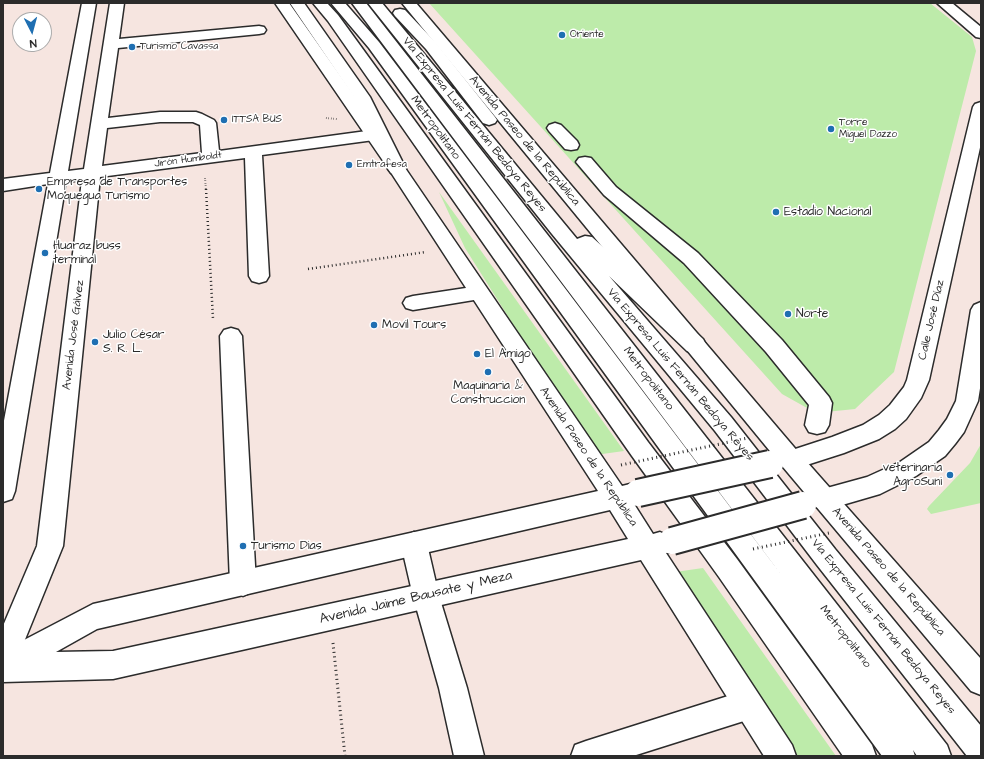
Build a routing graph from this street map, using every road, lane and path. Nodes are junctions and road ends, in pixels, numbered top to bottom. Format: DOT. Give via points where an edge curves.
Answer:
graph roads {
  1 [pos="89,3"];
  2 [pos="117,3"];
  3 [pos="282,3"];
  4 [pos="297,3"];
  5 [pos="320,3"];
  6 [pos="338,3"];
  7 [pos="359,3"];
  8 [pos="375,3"];
  9 [pos="390,3"];
  10 [pos="409,3"];
  11 [pos="944,3"];
  12 [pos="259,30"];
  13 [pos="981,34"];
  14 [pos="111,44"];
  15 [pos="981,108"];
  16 [pos="99,124"];
  17 [pos="555,128"];
  18 [pos="374,135"];
  19 [pos="571,145"];
  20 [pos="253,151"];
  21 [pos="208,157"];
  22 [pos="586,162"];
  23 [pos="397,169"];
  24 [pos="92,173"];
  25 [pos="59,177"];
  26 [pos="3,185"];
  27 [pos="450,249"];
  28 [pos="308,268"];
  29 [pos="260,276"];
  30 [pos="479,293"];
  31 [pos="413,303"];
  32 [pos="981,310"];
  33 [pos="213,319"];
  34 [pos="231,336"];
  35 [pos="695,345"];
  36 [pos="817,425"];
  37 [pos="748,438"];
  38 [pos="780,462"];
  39 [pos="621,465"];
  40 [pos="3,491"];
  41 [pos="627,496"];
  42 [pos="814,502"];
  43 [pos="829,533"];
  44 [pos="414,544"];
  45 [pos="660,544"];
  46 [pos="752,550"];
  47 [pos="243,583"];
  48 [pos="426,596"];
  49 [pos="330,617"];
  50 [pos="3,659"];
  51 [pos="3,667"];
  52 [pos="981,680"];
  53 [pos="747,705"];
  54 [pos="981,750"];
  55 [pos="345,756"];
  56 [pos="470,756"];
  57 [pos="586,756"];
  58 [pos="781,756"];
  59 [pos="861,756"];
  60 [pos="900,756"];
  61 [pos="936,756"];
  1 -- 25 [label="main road"];
  2 -- 14 [label="main road, Avenida José Gálvez"];
  3 -- 18 [label="main road, Avenida Paseo de la República"];
  4 -- 23 [label="main road" via="362,97"];
  5 -- 59 [label="main road"];
  6 -- 60 [label="main road, Metropolitano" via="374,45"];
  7 -- 61 [label="main road, Metropolitano"];
  8 -- 54 [label="main road, Vía Expresa Luis Fernán Bedoya Reyes" via="559,230 723,424"];
  9 -- 35 [label="main road" via="431,46 584,241"];
  10 -- 35 [label="main road, Avenida Paseo de la República"];
  11 -- 13 [label="main road"];
  12 -- 14 [label="main road"];
  14 -- 16 [label="main road, Avenida José Gálvez"];
  15 -- 38 [label="main road, Calle José Díaz" via="918,380 913,392 898,412 871,432 836,446"];
  16 -- 21 [label="main road" via="160,117 196,117 208,123"];
  16 -- 24 [label="main road, Avenida José Gálvez"];
  17 -- 19 [label="main road"];
  18 -- 20 [label="main road, Jirón Humboldt"];
  18 -- 23 [label="main road, Avenida Paseo de la República"];
  20 -- 21 [label="main road, Jirón Humboldt"];
  20 -- 29 [label="main road"];
  21 -- 24 [label="main road, Jirón Humboldt"];
  21 -- 33 [label="path"];
  22 -- 36 [label="main road" via="610,191 692,258 774,346 821,403"];
  23 -- 27 [label="main road, Avenida Paseo de la República"];
  24 -- 25 [label="main road, Jirón Humboldt"];
  24 -- 50 [label="main road, Avenida José Gálvez" via="50,546"];
  25 -- 26 [label="main road, Jirón Humboldt"];
  25 -- 40 [label="main road"];
  27 -- 28 [label="path"];
  27 -- 30 [label="main road, Avenida Paseo de la República"];
  30 -- 31 [label="main road"];
  30 -- 41 [label="main road, Avenida Paseo de la República"];
  32 -- 42 [label="main road" via="966,401 956,425 937,449 908,469 871,486"];
  34 -- 47 [label="main road"];
  35 -- 38 [label="main road, Avenida Paseo de la República"];
  37 -- 39 [label="path, bridge"];
  38 -- 41 [label="main road, Avenida Jaime Bausate y Meza, bridge"];
  38 -- 42 [label="main road, Avenida Paseo de la República"];
  41 -- 44 [label="main road, Avenida Jaime Bausate y Meza"];
  41 -- 45 [label="main road, Avenida Paseo de la República"];
  42 -- 45 [label="main road, Avenida Jaime Bausate y Meza, bridge"];
  42 -- 52 [label="main road, Avenida Paseo de la República"];
  43 -- 46 [label="path, bridge"];
  44 -- 47 [label="main road, Avenida Jaime Bausate y Meza"];
  44 -- 48 [label="main road"];
  45 -- 48 [label="main road, Avenida Jaime Bausate y Meza"];
  45 -- 53 [label="main road, Avenida Paseo de la República"];
  47 -- 51 [label="main road, Avenida Jaime Bausate y Meza" via="92,617"];
  48 -- 49 [label="main road, Avenida Jaime Bausate y Meza"];
  48 -- 56 [label="main road" via="444,653"];
  49 -- 51 [label="main road, Avenida Jaime Bausate y Meza" via="113,665"];
  49 -- 55 [label="path"];
  53 -- 57 [label="main road"];
  53 -- 58 [label="main road, Avenida Paseo de la República"];
}
